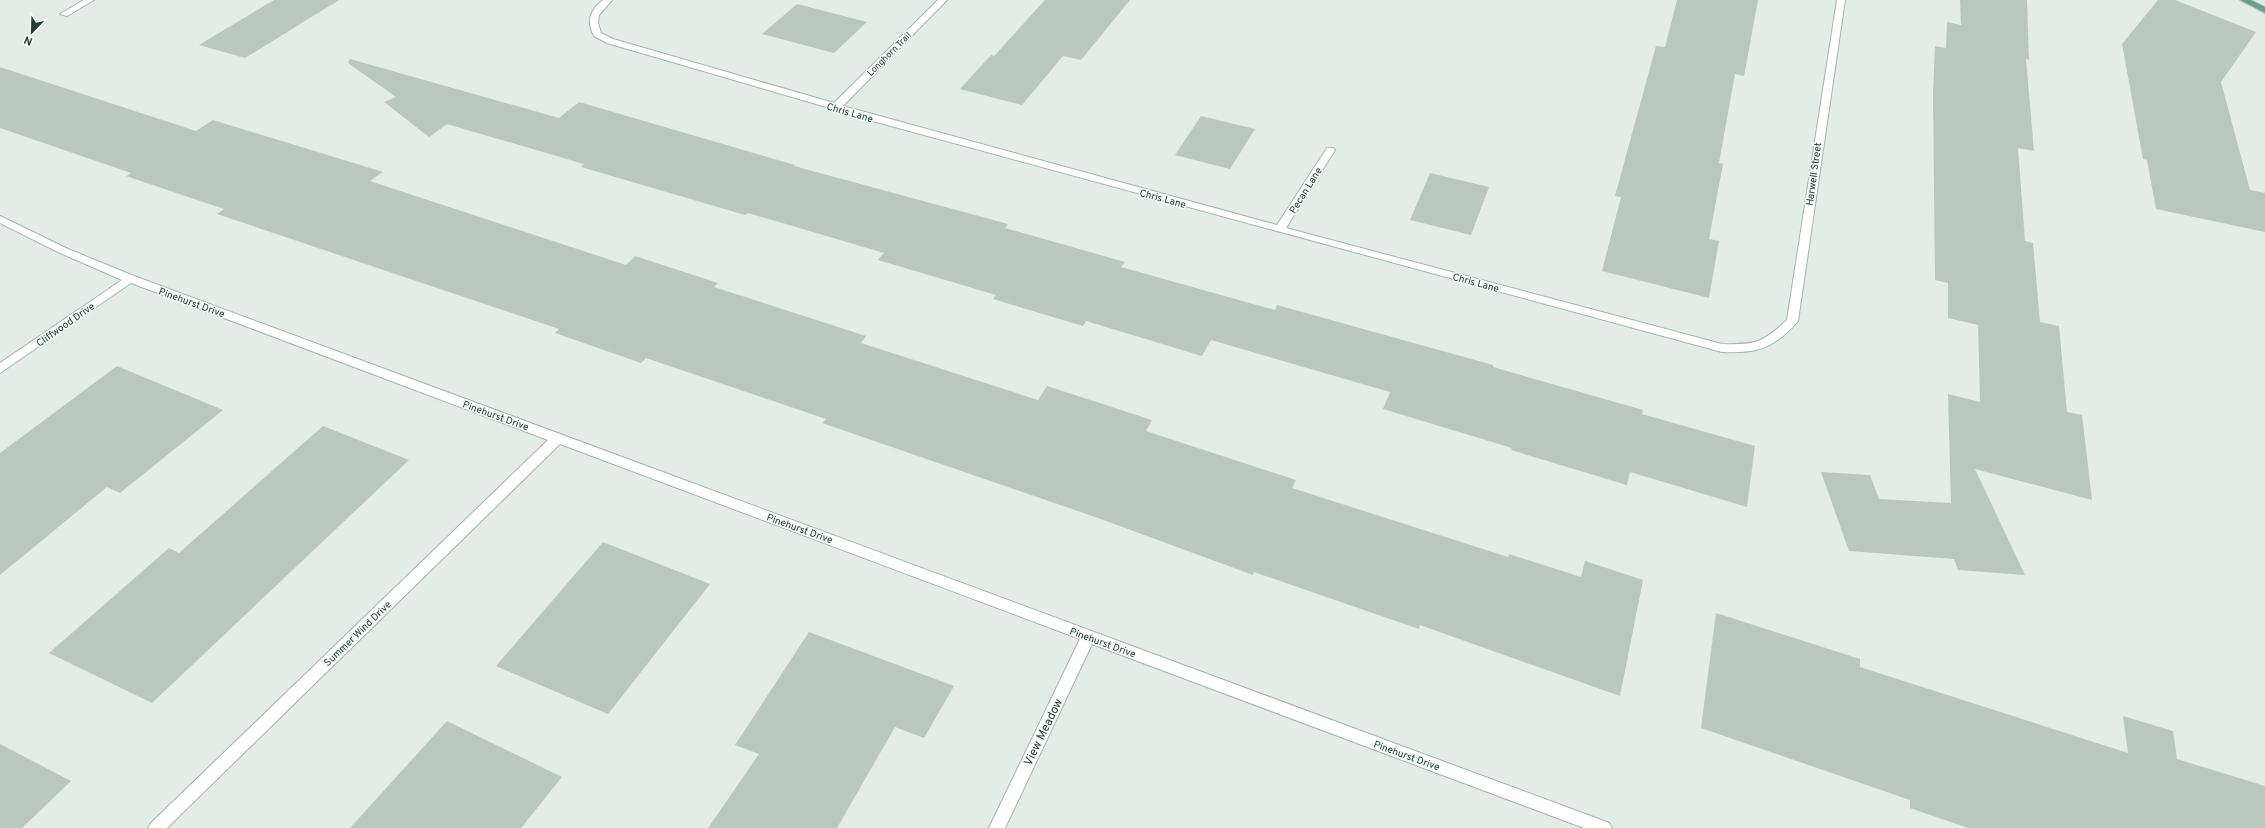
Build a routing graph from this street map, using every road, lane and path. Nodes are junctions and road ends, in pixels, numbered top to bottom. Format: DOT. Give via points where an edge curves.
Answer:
graph roads {
  1 [pos="90,0"];
  2 [pos="608,0"];
  3 [pos="943,0"];
  4 [pos="1841,0"];
  5 [pos="2244,0"];
  6 [pos="2265,10"];
  7 [pos="64,14"];
  8 [pos="835,108"];
  9 [pos="1330,150"];
  10 [pos="0,219"];
  11 [pos="1280,229"];
  12 [pos="130,279"];
  13 [pos="1772,341"];
  14 [pos="0,369"];
  15 [pos="558,438"];
  16 [pos="1089,636"];
  17 [pos="156,828"];
  18 [pos="997,828"];
  19 [pos="1604,828"];
  1 -- 7 [label="street"];
  2 -- 8 [label="street, Chris Lane" via="597,8 593,24 597,34 610,41"];
  3 -- 8 [label="street, Longhorn Trail"];
  4 -- 13 [label="street, Harwell Street" via="1792,321"];
  5 -- 6 [label="main road"];
  8 -- 11 [label="street, Chris Lane"];
  9 -- 11 [label="street, Pecan Lane"];
  10 -- 12 [label="street, Pinehurst Drive" via="64,251"];
  11 -- 13 [label="street, Chris Lane" via="1722,348 1752,350"];
  12 -- 14 [label="street, Cliffwood Drive"];
  12 -- 15 [label="street, Pinehurst Drive"];
  15 -- 16 [label="street, Pinehurst Drive"];
  15 -- 17 [label="street, Summer Wind Drive"];
  16 -- 18 [label="street, View Meadow"];
  16 -- 19 [label="street, Pinehurst Drive"];
}
